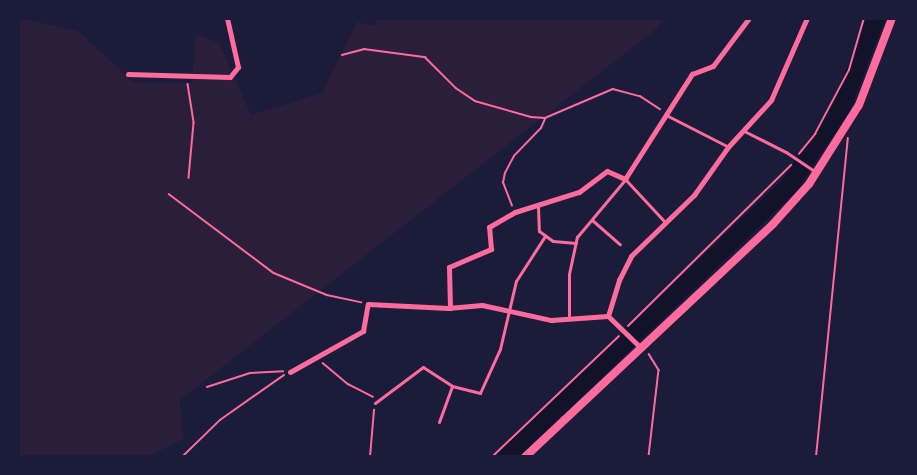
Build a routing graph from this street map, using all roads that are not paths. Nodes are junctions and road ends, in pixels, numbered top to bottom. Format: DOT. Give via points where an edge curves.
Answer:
graph roads {
  1 [pos="227,18"];
  2 [pos="749,18"];
  3 [pos="807,18"];
  4 [pos="892,18"];
  5 [pos="128,74"];
  6 [pos="669,114"];
  7 [pos="744,131"];
  8 [pos="728,147"];
  9 [pos="815,172"];
  10 [pos="625,180"];
  11 [pos="538,206"];
  12 [pos="592,220"];
  13 [pos="664,221"];
  14 [pos="545,236"];
  15 [pos="576,243"];
  16 [pos="620,244"];
  17 [pos="450,308"];
  18 [pos="509,311"];
  19 [pos="608,316"];
  20 [pos="569,319"];
  21 [pos="642,347"];
  22 [pos="290,372"];
  23 [pos="452,386"];
  24 [pos="375,403"];
  25 [pos="439,422"];
  26 [pos="525,457"];
  1 -- 5 [label="street" via="238,67 230,77"];
  2 -- 6 [label="street" via="713,66 692,74"];
  3 -- 7 [label="street" via="774,95"];
  4 -- 9 [label="main road" via="871,80 845,130"];
  6 -- 8 [label="lane"];
  6 -- 10 [label="street"];
  7 -- 8 [label="street"];
  7 -- 9 [label="lane"];
  8 -- 13 [label="street" via="694,195"];
  9 -- 21 [label="main road" via="773,224"];
  10 -- 11 [label="street" via="607,171 579,192"];
  10 -- 12 [label="lane"];
  10 -- 13 [label="lane"];
  11 -- 14 [label="lane" via="536,225"];
  11 -- 17 [label="street" via="515,212 489,227 491,249 449,267"];
  12 -- 15 [label="lane"];
  12 -- 16 [label="lane"];
  13 -- 19 [label="street" via="626,264"];
  14 -- 15 [label="lane" via="553,241"];
  14 -- 18 [label="lane" via="516,281"];
  15 -- 20 [label="lane" via="569,274"];
  17 -- 18 [label="street" via="482,305"];
  17 -- 22 [label="street" via="368,304 363,331"];
  18 -- 20 [label="street" via="551,320"];
  18 -- 23 [label="lane" via="500,350 480,393"];
  19 -- 20 [label="street"];
  19 -- 21 [label="street"];
  21 -- 26 [label="main road"];
  23 -- 24 [label="lane" via="423,368"];
  23 -- 25 [label="lane"];
}
